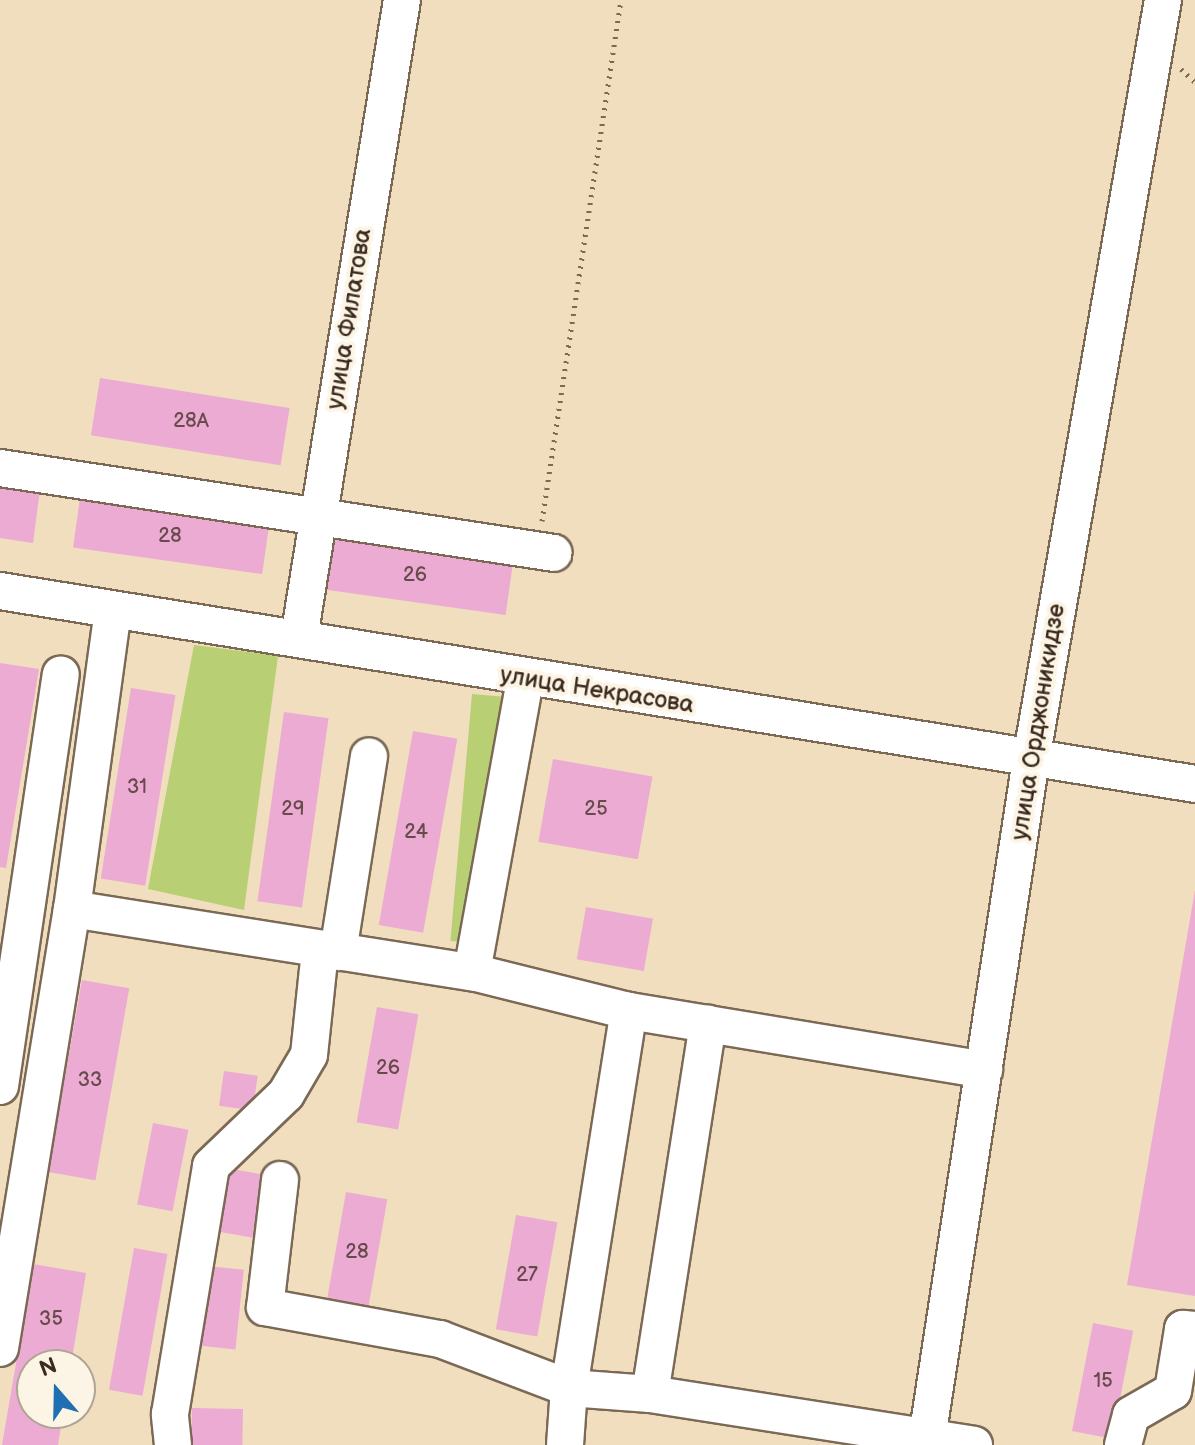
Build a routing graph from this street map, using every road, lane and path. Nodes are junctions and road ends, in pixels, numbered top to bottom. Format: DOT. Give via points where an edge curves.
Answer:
graph roads {
  1 [pos="402,0"];
  2 [pos="621,0"];
  3 [pos="1163,0"];
  4 [pos="0,468"];
  5 [pos="317,515"];
  6 [pos="546,551"];
  7 [pos="0,591"];
  8 [pos="113,610"];
  9 [pos="299,638"];
  10 [pos="61,674"];
  11 [pos="525,679"];
  12 [pos="369,756"];
  13 [pos="1031,760"];
  14 [pos="1195,784"];
  15 [pos="72,909"];
  16 [pos="12,923"];
  17 [pos="329,951"];
  18 [pos="472,972"];
  19 [pos="629,1011"];
  20 [pos="708,1024"];
  21 [pos="984,1070"];
  22 [pos="0,1086"];
  23 [pos="280,1180"];
  24 [pos="10,1228"];
  25 [pos="1195,1330"];
  26 [pos="0,1348"];
  27 [pos="569,1388"];
  28 [pos="650,1394"];
  29 [pos="926,1442"];
  30 [pos="173,1445"];
  31 [pos="565,1445"];
  32 [pos="974,1445"];
  33 [pos="1123,1445"];
  1 -- 5 [label="street, улица Филатова"];
  2 -- 6 [label="path"];
  3 -- 13 [label="street, улица Орджоникидзе"];
  4 -- 5 [label="street"];
  5 -- 6 [label="street"];
  5 -- 9 [label="street, улица Филатова"];
  7 -- 8 [label="street, улица Некрасова"];
  8 -- 9 [label="street, улица Некрасова"];
  8 -- 15 [label="street"];
  9 -- 11 [label="street, улица Некрасова"];
  10 -- 16 [label="street"];
  11 -- 13 [label="street, улица Некрасова"];
  11 -- 18 [label="street"];
  12 -- 17 [label="street"];
  13 -- 14 [label="street, улица Некрасова"];
  13 -- 21 [label="street, улица Орджоникидзе"];
  15 -- 17 [label="street"];
  15 -- 24 [label="street"];
  16 -- 22 [label="street"];
  17 -- 18 [label="street"];
  17 -- 30 [label="street" via="309,1055 286,1094 211,1166 170,1414"];
  18 -- 19 [label="street"];
  19 -- 20 [label="street"];
  19 -- 27 [label="street"];
  20 -- 21 [label="street"];
  20 -- 28 [label="street"];
  21 -- 29 [label="street, улица Орджоникидзе"];
  23 -- 27 [label="street" via="265,1307 440,1339"];
  24 -- 26 [label="street"];
  25 -- 33 [label="street" via="1183,1329 1173,1391 1131,1415"];
  27 -- 28 [label="street"];
  27 -- 31 [label="street"];
  28 -- 29 [label="street"];
  29 -- 32 [label="street"];
}
